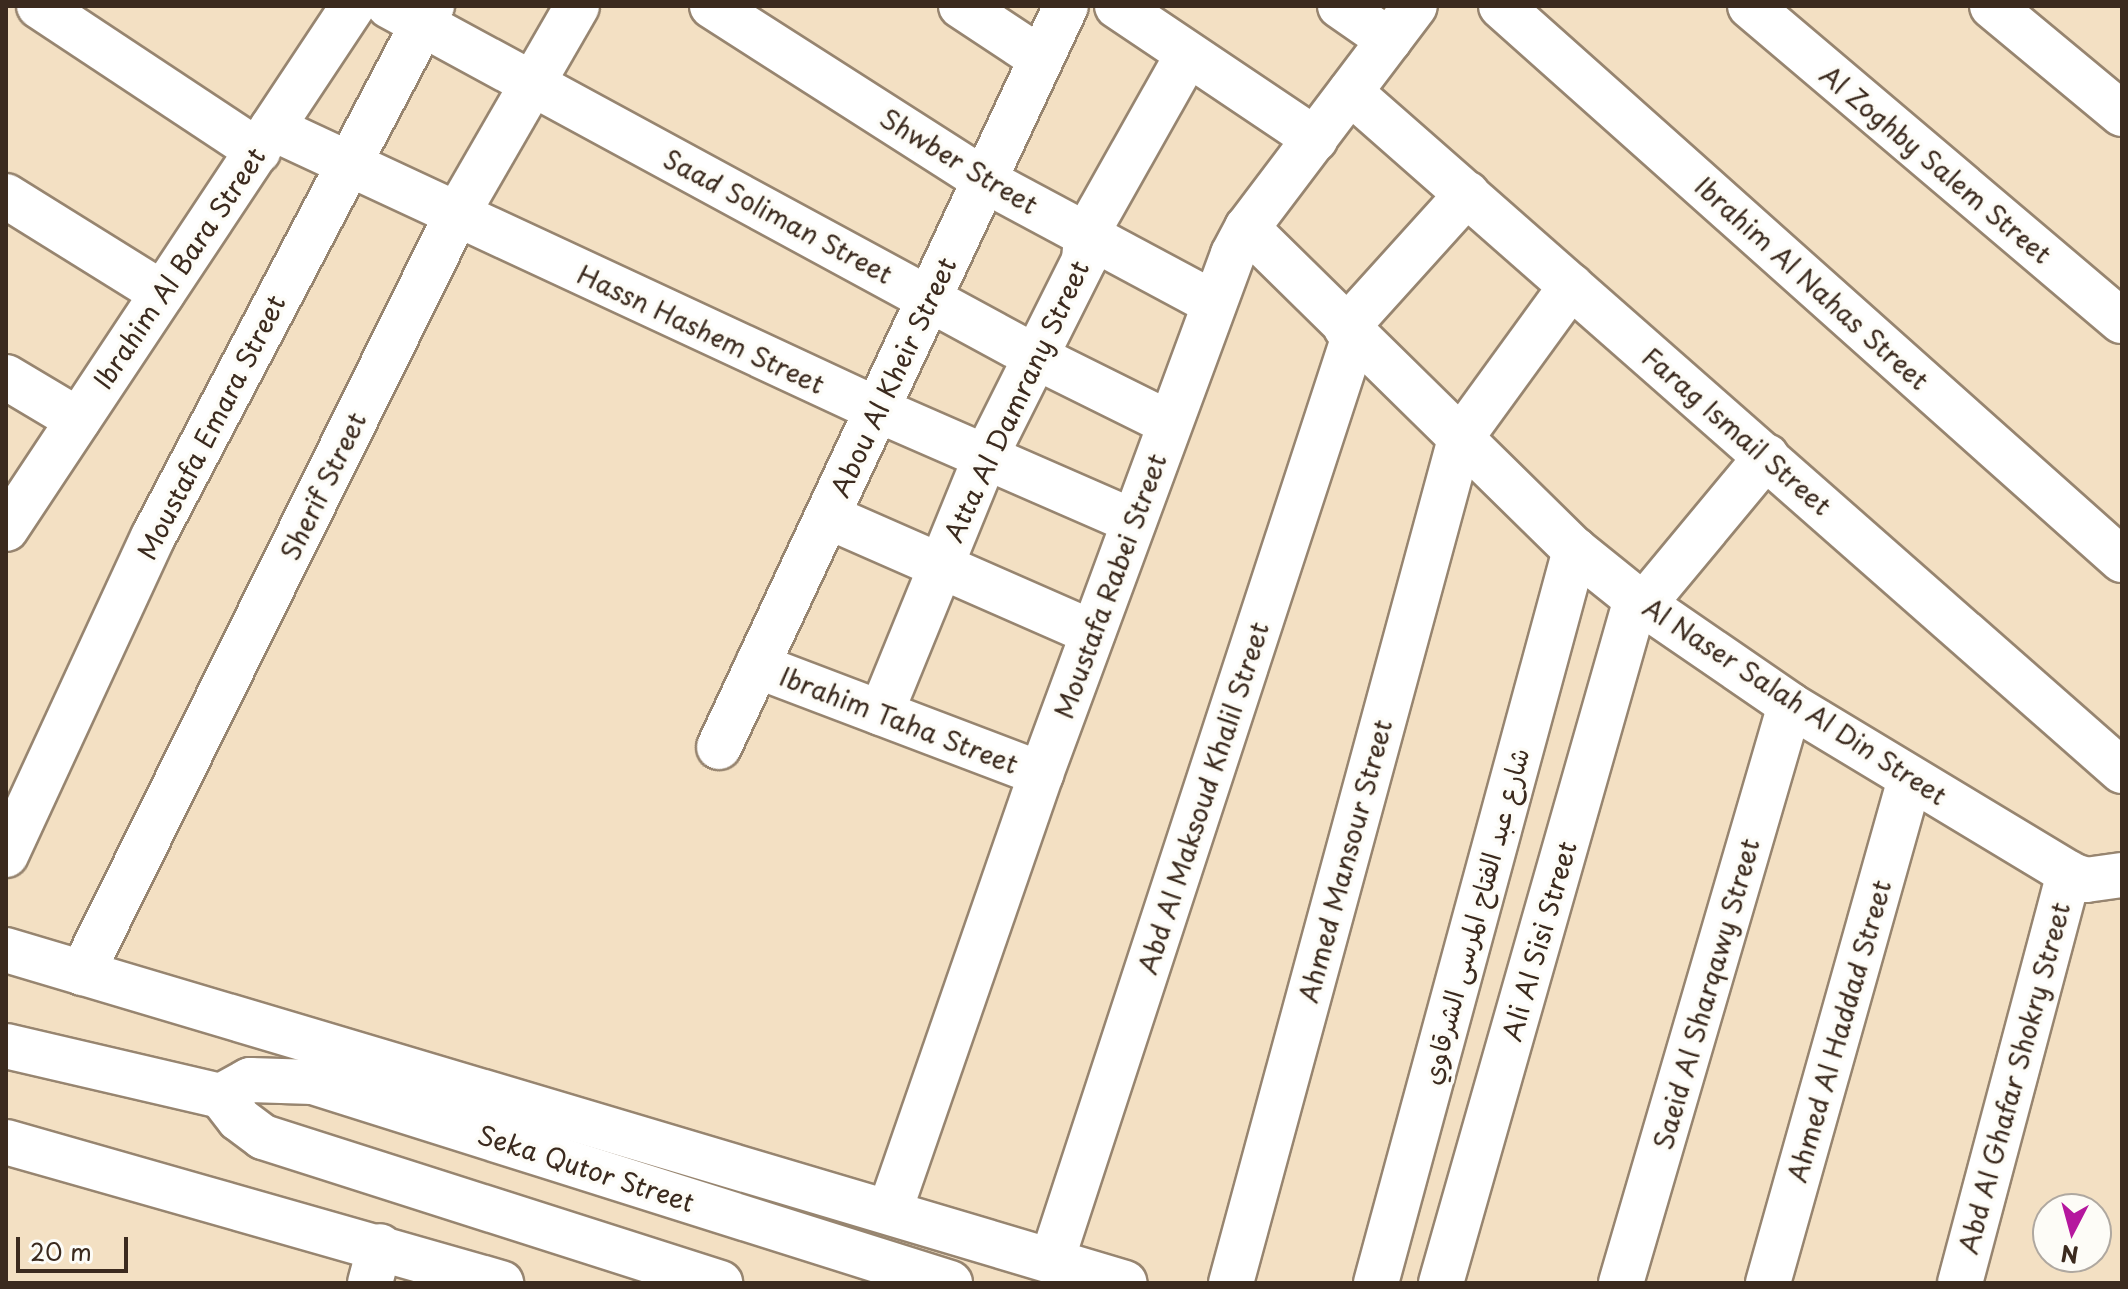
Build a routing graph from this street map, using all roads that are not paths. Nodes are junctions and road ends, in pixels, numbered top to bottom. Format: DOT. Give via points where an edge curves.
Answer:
graph roads {
  1 [pos="39,6"];
  2 [pos="353,6"];
  3 [pos="577,6"];
  4 [pos="712,6"];
  5 [pos="961,6"];
  6 [pos="1066,6"];
  7 [pos="1117,6"];
  8 [pos="1340,6"];
  9 [pos="1415,6"];
  10 [pos="1501,6"];
  11 [pos="1750,6"];
  12 [pos="1992,6"];
  13 [pos="414,12"];
  14 [pos="1389,40"];
  15 [pos="1187,56"];
  16 [pos="1040,58"];
  17 [pos="532,83"];
  18 [pos="1350,92"];
  19 [pos="2122,114"];
  20 [pos="265,139"];
  21 [pos="1315,139"];
  22 [pos="348,164"];
  23 [pos="984,180"];
  24 [pos="1467,194"];
  25 [pos="6,196"];
  26 [pos="456,216"];
  27 [pos="1247,228"];
  28 [pos="1086,235"];
  29 [pos="1571,286"];
  30 [pos="162,293"];
  31 [pos="930,298"];
  32 [pos="1213,303"];
  33 [pos="2122,321"];
  34 [pos="1350,332"];
  35 [pos="1034,356"];
  36 [pos="6,377"];
  37 [pos="878,410"];
  38 [pos="78,420"];
  39 [pos="1169,423"];
  40 [pos="1460,439"];
  41 [pos="1767,456"];
  42 [pos="985,458"];
  43 [pos="829,517"];
  44 [pos="1134,522"];
  45 [pos="6,529"];
  46 [pos="1575,550"];
  47 [pos="2122,560"];
  48 [pos="939,566"];
  49 [pos="1640,602"];
  50 [pos="1093,633"];
  51 [pos="757,666"];
  52 [pos="1790,705"];
  53 [pos="881,713"];
  54 [pos="719,747"];
  55 [pos="2122,771"];
  56 [pos="1041,774"];
  57 [pos="1910,779"];
  58 [pos="6,855"];
  59 [pos="2069,873"];
  60 [pos="2122,875"];
  61 [pos="6,950"];
  62 [pos="82,973"];
  63 [pos="6,1046"];
  64 [pos="221,1096"];
  65 [pos="6,1142"];
  66 [pos="890,1210"];
  67 [pos="1052,1260"];
  68 [pos="375,1265"];
  69 [pos="501,1283"];
  70 [pos="720,1283"];
  71 [pos="950,1283"];
  72 [pos="1125,1283"];
  73 [pos="1231,1283"];
  74 [pos="1376,1283"];
  75 [pos="1441,1283"];
  76 [pos="1621,1283"];
  77 [pos="1768,1283"];
  78 [pos="1960,1283"];
  1 -- 20 [label="street, Hassn Hashem Street"];
  2 -- 20 [label="street, Ibrahim Al Bara Street"];
  3 -- 17 [label="street, Sherif Street"];
  4 -- 23 [label="street, Shwber Street"];
  5 -- 16 [label="street"];
  6 -- 16 [label="street, Abou Al Kheir Street"];
  7 -- 15 [label="street"];
  8 -- 14 [label="street"];
  9 -- 14 [label="street, Moustafa Rabei Street"];
  10 -- 47 [label="street, Ibrahim Al Nahas Street"];
  11 -- 33 [label="street, Al Zoghby Salem Street"];
  12 -- 19 [label="street"];
  13 -- 17 [label="street, Saad Soliman Street"];
  13 -- 22 [label="street, Moustafa Emara Street"];
  14 -- 18 [label="street, Moustafa Rabei Street"];
  15 -- 21 [label="street"];
  15 -- 28 [label="street, Atta Al Damrany Street"];
  16 -- 23 [label="street, Abou Al Kheir Street"];
  17 -- 26 [label="street, Sherif Street"];
  17 -- 31 [label="street, Saad Soliman Street"];
  18 -- 21 [label="street, Moustafa Rabei Street"];
  18 -- 24 [label="street, Farag Ismail Street"];
  20 -- 22 [label="street, Hassn Hashem Street"];
  20 -- 30 [label="street, Ibrahim Al Bara Street"];
  21 -- 27 [label="street, Moustafa Rabei Street"];
  22 -- 26 [label="street, Hassn Hashem Street"];
  22 -- 58 [label="street, Moustafa Emara Street" via="153,537"];
  23 -- 28 [label="street, Shwber Street"];
  23 -- 31 [label="street, Abou Al Kheir Street"];
  24 -- 29 [label="street, Farag Ismail Street"];
  24 -- 34 [label="street"];
  25 -- 30 [label="street"];
  26 -- 37 [label="street, Hassn Hashem Street"];
  26 -- 62 [label="street, Sherif Street"];
  27 -- 32 [label="street, Moustafa Rabei Street"];
  27 -- 34 [label="street, Al Naser Salah Al Din Street"];
  28 -- 32 [label="street, Shwber Street"];
  28 -- 35 [label="street, Atta Al Damrany Street" via="1084,260"];
  29 -- 40 [label="street"];
  29 -- 41 [label="street, Farag Ismail Street"];
  30 -- 38 [label="street, Ibrahim Al Bara Street"];
  31 -- 35 [label="street, Saad Soliman Street"];
  31 -- 37 [label="street, Abou Al Kheir Street"];
  32 -- 39 [label="street, Moustafa Rabei Street"];
  34 -- 40 [label="street, Al Naser Salah Al Din Street"];
  34 -- 67 [label="street, Abd Al Maksoud Khalil Street"];
  35 -- 39 [label="street, Saad Soliman Street"];
  35 -- 42 [label="street, Atta Al Damrany Street"];
  36 -- 38 [label="street"];
  37 -- 42 [label="street, Hassn Hashem Street"];
  37 -- 43 [label="street, Abou Al Kheir Street"];
  38 -- 45 [label="street, Ibrahim Al Bara Street"];
  39 -- 44 [label="street, Moustafa Rabei Street"];
  40 -- 46 [label="street, Al Naser Salah Al Din Street"];
  40 -- 73 [label="street, Ahmed Mansour Street"];
  41 -- 49 [label="street, Ali Al Sisi Street"];
  41 -- 55 [label="street, Farag Ismail Street"];
  42 -- 44 [label="street, Hassn Hashem Street"];
  42 -- 48 [label="street, Atta Al Damrany Street"];
  43 -- 48 [label="street"];
  43 -- 51 [label="street, Abou Al Kheir Street"];
  44 -- 50 [label="street, Moustafa Rabei Street"];
  46 -- 49 [label="street, Al Naser Salah Al Din Street"];
  46 -- 74 [label="street, شارع عبد الفتاح المرسى الشرقاوي"];
  48 -- 50 [label="street"];
  48 -- 53 [label="street, Atta Al Damrany Street"];
  49 -- 52 [label="street, Al Naser Salah Al Din Street"];
  49 -- 75 [label="street, Ali Al Sisi Street"];
  50 -- 56 [label="street, Moustafa Rabei Street"];
  51 -- 53 [label="street, Ibrahim Taha Street"];
  51 -- 54 [label="street, Abou Al Kheir Street"];
  52 -- 57 [label="street, Al Naser Salah Al Din Street"];
  52 -- 76 [label="street, Saeid Al Sharqawy Street"];
  53 -- 56 [label="street, Ibrahim Taha Street"];
  56 -- 66 [label="street, Moustafa Rabei Street"];
  57 -- 59 [label="street, Al Naser Salah Al Din Street"];
  57 -- 77 [label="street, Ahmed Al Haddad Street"];
  59 -- 60 [label="street, Al Naser Salah Al Din Street" via="2086,880"];
  59 -- 78 [label="street, Abd Al Ghafar Shokry Street"];
  61 -- 62 [label="street"];
  62 -- 66 [label="street"];
  63 -- 64 [label="street"];
  64 -- 70 [label="street" via="263,1137"];
  64 -- 71 [label="street, Seka Qutor Street" via="250,1080 313,1082"];
  65 -- 68 [label="street"];
  66 -- 67 [label="street"];
  67 -- 72 [label="street"];
  68 -- 69 [label="street"];
}
